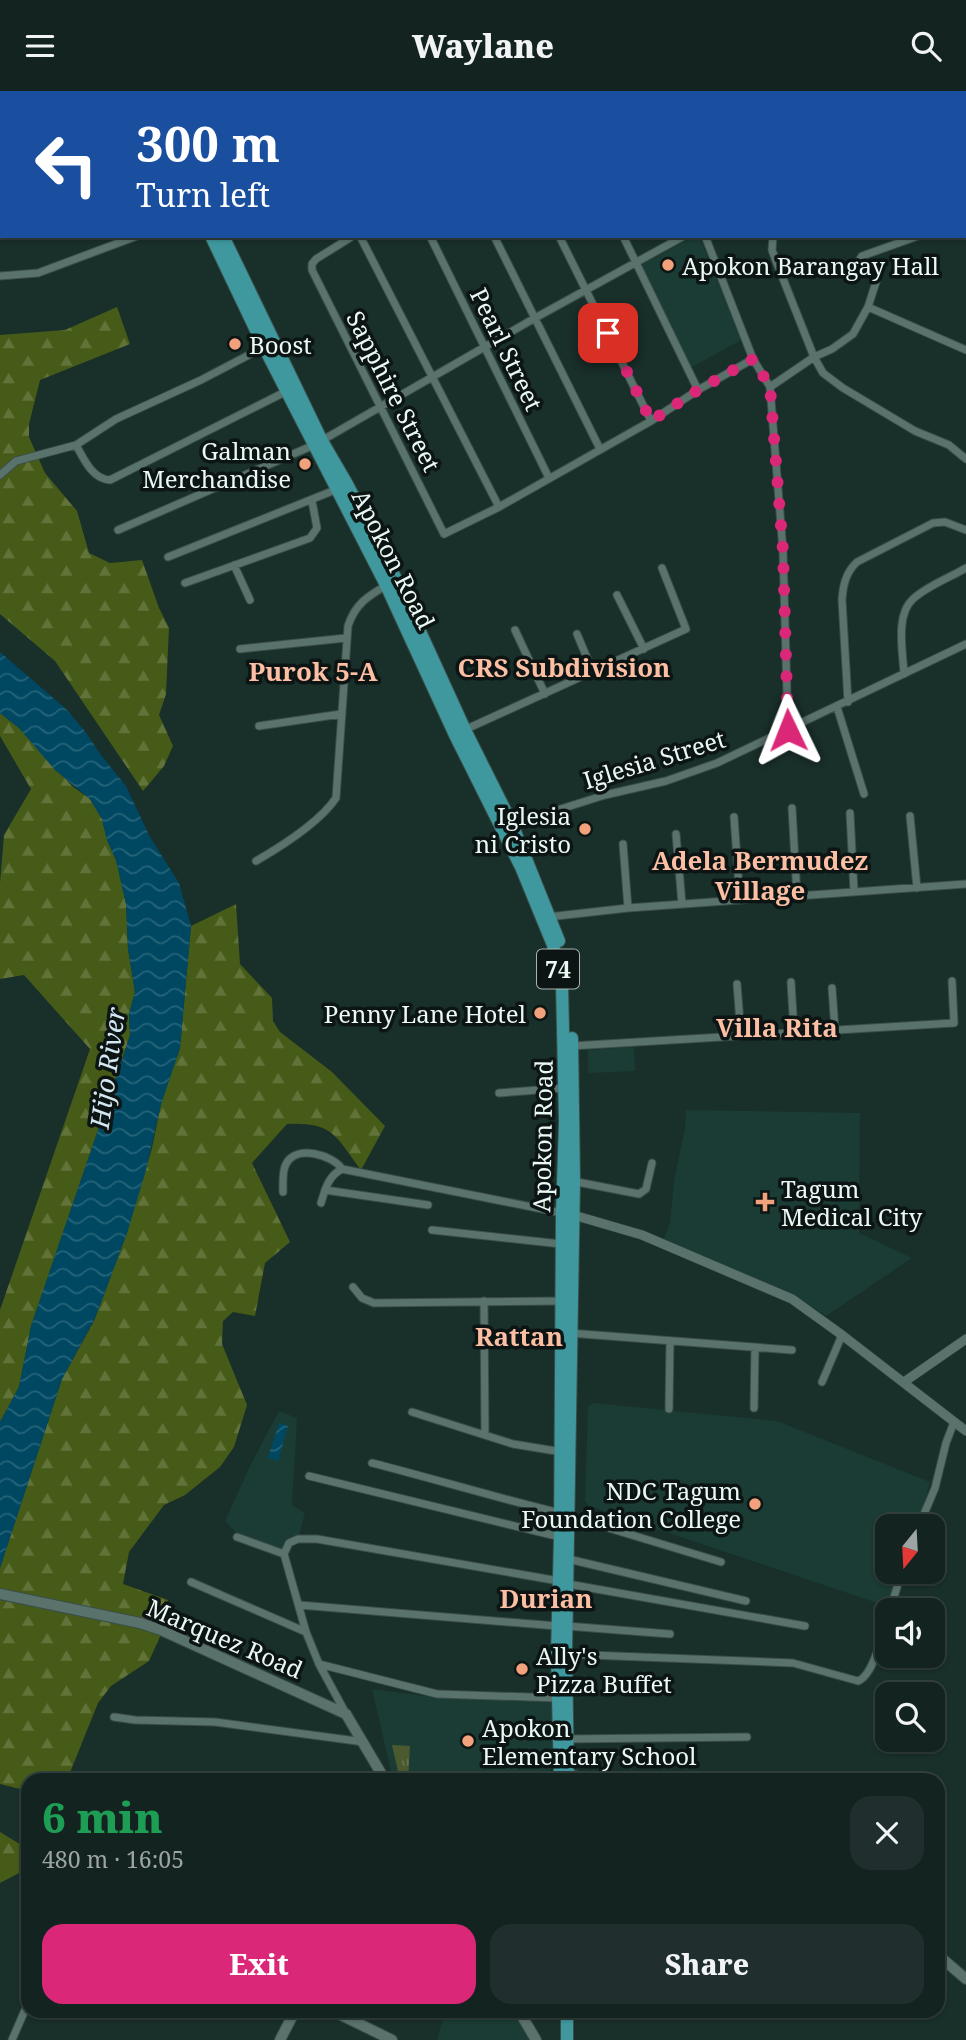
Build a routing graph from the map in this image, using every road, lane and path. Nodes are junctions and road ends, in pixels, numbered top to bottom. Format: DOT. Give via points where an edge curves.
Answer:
graph roads {
  1 [pos="132,238"];
  2 [pos="212,238"];
  3 [pos="224,238"];
  4 [pos="350,238"];
  5 [pos="361,238"];
  6 [pos="431,238"];
  7 [pos="496,238"];
  8 [pos="560,238"];
  9 [pos="624,238"];
  10 [pos="680,238"];
  11 [pos="706,238"];
  12 [pos="773,238"];
  13 [pos="914,238"];
  14 [pos="636,263"];
  15 [pos="0,276"];
  16 [pos="586,289"];
  17 [pos="868,307"];
  18 [pos="535,318"];
  19 [pos="264,347"];
  20 [pos="484,347"];
  21 [pos="966,351"];
  22 [pos="814,357"];
  23 [pos="753,359"];
  24 [pos="433,376"];
  25 [pos="770,387"];
  26 [pos="698,390"];
  27 [pos="287,391"];
  28 [pos="380,407"];
  29 [pos="651,421"];
  30 [pos="318,443"];
  31 [pos="76,445"];
  32 [pos="600,449"];
  33 [pos="966,459"];
  34 [pos="0,475"];
  35 [pos="549,478"];
  36 [pos="342,487"];
  37 [pos="312,501"];
  38 [pos="499,507"];
  39 [pos="118,530"];
  40 [pos="966,530"];
  41 [pos="168,557"];
  42 [pos="234,565"];
  43 [pos="662,568"];
  44 [pos="966,568"];
  45 [pos="185,583"];
  46 [pos="392,583"];
  47 [pos="617,595"];
  48 [pos="250,600"];
  49 [pos="515,630"];
  50 [pos="577,633"];
  51 [pos="346,638"];
  52 [pos="966,644"];
  53 [pos="240,649"];
  54 [pos="644,649"];
  55 [pos="593,672"];
  56 [pos="904,674"];
  57 [pos="545,694"];
  58 [pos="849,702"];
  59 [pos="837,707"];
  60 [pos="341,714"];
  61 [pos="259,726"];
  62 [pos="788,730"];
  63 [pos="460,732"];
  64 [pos="864,794"];
  65 [pos="792,808"];
  66 [pos="850,813"];
  67 [pos="910,816"];
  68 [pos="734,817"];
  69 [pos="507,827"];
  70 [pos="676,834"];
  71 [pos="623,843"];
  72 [pos="256,861"];
  73 [pos="966,884"];
  74 [pos="917,888"];
  75 [pos="854,892"];
  76 [pos="797,896"];
  77 [pos="740,900"];
  78 [pos="682,904"];
  79 [pos="628,908"];
  80 [pos="546,917"];
  81 [pos="952,981"];
  82 [pos="791,982"];
  83 [pos="737,984"];
  84 [pos="832,988"];
  85 [pos="835,1030"];
  86 [pos="794,1032"];
  87 [pos="741,1035"];
  88 [pos="569,1046"];
  89 [pos="565,1088"];
  90 [pos="499,1093"];
  91 [pos="652,1163"];
  92 [pos="342,1169"];
  93 [pos="569,1181"];
  94 [pos="325,1190"];
  95 [pos="283,1192"];
  96 [pos="321,1203"];
  97 [pos="428,1205"];
  98 [pos="567,1214"];
  99 [pos="432,1230"];
  100 [pos="561,1244"];
  101 [pos="353,1287"];
  102 [pos="484,1301"];
  103 [pos="566,1301"];
  104 [pos="566,1333"];
  105 [pos="842,1335"];
  106 [pos="966,1339"];
  107 [pos="670,1341"];
  108 [pos="755,1348"];
  109 [pos="792,1350"];
  110 [pos="822,1382"];
  111 [pos="904,1382"];
  112 [pos="754,1408"];
  113 [pos="668,1409"];
  114 [pos="412,1412"];
  115 [pos="954,1422"];
  116 [pos="966,1431"];
  117 [pos="485,1434"];
  118 [pos="565,1452"];
  119 [pos="372,1463"];
  120 [pos="309,1476"];
  121 [pos="565,1514"];
  122 [pos="924,1514"];
  123 [pos="237,1537"];
  124 [pos="560,1537"];
  125 [pos="284,1554"];
  126 [pos="568,1559"];
  127 [pos="721,1562"];
  128 [pos="191,1583"];
  129 [pos="563,1583"];
  130 [pos="5,1595"];
  131 [pos="747,1601"];
  132 [pos="299,1605"];
  133 [pos="562,1626"];
  134 [pos="805,1626"];
  135 [pos="306,1632"];
  136 [pos="670,1634"];
  137 [pos="561,1654"];
  138 [pos="875,1655"];
  139 [pos="319,1664"];
  140 [pos="557,1698"];
  141 [pos="346,1714"];
  142 [pos="114,1717"];
  143 [pos="747,1737"];
  144 [pos="563,1739"];
  145 [pos="364,1742"];
  146 [pos="381,1773"];
  147 [pos="564,1773"];
  148 [pos="945,1960"];
  149 [pos="965,1975"];
  150 [pos="22,2018"];
  151 [pos="291,2018"];
  152 [pos="348,2018"];
  153 [pos="523,2018"];
  154 [pos="567,2018"];
  155 [pos="12,2040"];
  156 [pos="280,2040"];
  157 [pos="392,2040"];
  158 [pos="536,2040"];
  159 [pos="567,2040"];
  1 -- 15 [label="street" via="38,273"];
  2 -- 19 [label="highway, Apokon Road / 74"];
  3 -- 30 [label="highway, Apokon Road / 74"];
  4 -- 28 [label="street, Sapphire Street" via="319,257 312,271"];
  5 -- 24 [label="street"];
  6 -- 20 [label="street, Pearl Street"];
  7 -- 18 [label="street"];
  8 -- 16 [label="street"];
  9 -- 14 [label="street"];
  10 -- 14 [label="street"];
  11 -- 23 [label="street"];
  12 -- 22 [label="street" via="772,250"];
  13 -- 17 [label="street" via="859,259 859,265 876,277"];
  14 -- 16 [label="street"];
  14 -- 26 [label="street"];
  16 -- 18 [label="street"];
  16 -- 29 [label="street"];
  17 -- 21 [label="street"];
  17 -- 22 [label="street" via="853,334"];
  18 -- 20 [label="street"];
  18 -- 32 [label="street"];
  19 -- 27 [label="highway, Apokon Road / 74"];
  19 -- 31 [label="street" via="116,419"];
  20 -- 24 [label="street"];
  20 -- 35 [label="street, Pearl Street"];
  22 -- 25 [label="street"];
  22 -- 33 [label="street" via="823,373 843,388 915,431 949,445"];
  23 -- 25 [label="street"];
  23 -- 26 [label="street"];
  24 -- 28 [label="street"];
  24 -- 38 [label="street"];
  25 -- 62 [label="street" via="783,551"];
  26 -- 29 [label="street"];
  27 -- 30 [label="highway, Apokon Road / 74"];
  27 -- 31 [label="street" via="110,480 92,471"];
  28 -- 30 [label="street"];
  28 -- 38 [label="street, Sapphire Street" via="444,534"];
  29 -- 32 [label="street"];
  30 -- 36 [label="highway, Apokon Road / 74"];
  30 -- 39 [label="street"];
  31 -- 34 [label="street" via="26,457"];
  32 -- 35 [label="street"];
  35 -- 38 [label="street"];
  36 -- 37 [label="street"];
  36 -- 46 [label="highway, Apokon Road / 74"];
  37 -- 41 [label="street"];
  37 -- 42 [label="street" via="314,536"];
  40 -- 58 [label="street" via="933,523 851,568 842,600"];
  42 -- 45 [label="street"];
  42 -- 48 [label="street"];
  43 -- 54 [label="street" via="686,629"];
  44 -- 56 [label="street" via="916,596 906,607"];
  46 -- 51 [label="street" via="362,600"];
  46 -- 63 [label="highway, Apokon Road / 74"];
  47 -- 54 [label="street"];
  49 -- 57 [label="street"];
  50 -- 55 [label="street"];
  51 -- 53 [label="street"];
  51 -- 60 [label="street"];
  52 -- 56 [label="street, Iglesia Street"];
  54 -- 55 [label="street"];
  55 -- 57 [label="street"];
  56 -- 58 [label="street, Iglesia Street"];
  57 -- 63 [label="street"];
  58 -- 59 [label="street, Iglesia Street"];
  59 -- 62 [label="street, Iglesia Street"];
  59 -- 64 [label="street"];
  60 -- 61 [label="street"];
  60 -- 72 [label="street" via="336,798 291,838"];
  62 -- 69 [label="street, Iglesia Street" via="692,772"];
  63 -- 69 [label="highway, Apokon Road / 74"];
  65 -- 76 [label="street"];
  66 -- 75 [label="street"];
  67 -- 74 [label="street"];
  68 -- 77 [label="street"];
  69 -- 80 [label="highway, Apokon Road / 74"];
  70 -- 78 [label="street"];
  71 -- 79 [label="street"];
  73 -- 74 [label="street"];
  74 -- 75 [label="street"];
  75 -- 76 [label="street"];
  76 -- 77 [label="street"];
  77 -- 78 [label="street"];
  78 -- 79 [label="street"];
  79 -- 80 [label="street"];
  80 -- 88 [label="highway, Apokon Road / 74" via="562,983"];
  81 -- 85 [label="street" via="954,1023"];
  82 -- 86 [label="street"];
  83 -- 87 [label="street"];
  84 -- 85 [label="street"];
  85 -- 86 [label="street"];
  86 -- 87 [label="street"];
  87 -- 88 [label="street"];
  88 -- 89 [label="highway, Apokon Road / 74"];
  88 -- 93 [label="highway, Apokon Road / 74"];
  89 -- 90 [label="street"];
  89 -- 93 [label="highway, Apokon Road / 74"];
  91 -- 93 [label="street" via="646,1189 639,1194"];
  92 -- 94 [label="street" via="335,1172"];
  92 -- 95 [label="street" via="320,1155 298,1155 286,1164"];
  92 -- 98 [label="street"];
  93 -- 98 [label="highway, Apokon Road / 74"];
  94 -- 96 [label="street"];
  94 -- 97 [label="street"];
  98 -- 100 [label="highway, Apokon Road / 74"];
  98 -- 103 [label="highway, Apokon Road / 74"];
  98 -- 105 [label="street" via="642,1235 785,1296"];
  99 -- 100 [label="street"];
  100 -- 103 [label="highway, Apokon Road / 74"];
  101 -- 102 [label="street" via="374,1303"];
  102 -- 103 [label="street"];
  102 -- 117 [label="street"];
  103 -- 104 [label="highway, Apokon Road / 74"];
  104 -- 107 [label="street"];
  104 -- 118 [label="highway, Apokon Road / 74"];
  105 -- 110 [label="street"];
  105 -- 111 [label="street"];
  106 -- 111 [label="street"];
  107 -- 108 [label="street"];
  107 -- 113 [label="street"];
  108 -- 109 [label="street"];
  108 -- 112 [label="street"];
  111 -- 115 [label="street"];
  114 -- 117 [label="street"];
  115 -- 116 [label="street"];
  115 -- 122 [label="street"];
  117 -- 118 [label="street" via="513,1444"];
  118 -- 121 [label="highway, Apokon Road / 74"];
  119 -- 121 [label="street"];
  120 -- 124 [label="street"];
  121 -- 124 [label="highway, Apokon Road / 74"];
  121 -- 126 [label="highway, Apokon Road / 74"];
  121 -- 127 [label="street"];
  123 -- 125 [label="street"];
  124 -- 129 [label="highway, Apokon Road / 74"];
  125 -- 129 [label="street" via="289,1543 305,1538"];
  125 -- 132 [label="street"];
  126 -- 129 [label="highway, Apokon Road / 74"];
  126 -- 131 [label="street"];
  128 -- 135 [label="street"];
  129 -- 133 [label="highway, Apokon Road / 74"];
  129 -- 134 [label="street"];
  130 -- 141 [label="main road, Marquez Road" via="161,1630"];
  132 -- 133 [label="street"];
  132 -- 135 [label="street"];
  133 -- 136 [label="street"];
  133 -- 137 [label="highway, Apokon Road / 74"];
  135 -- 139 [label="street"];
  137 -- 138 [label="street" via="793,1663 858,1681 870,1670"];
  137 -- 140 [label="highway, Apokon Road / 74"];
  137 -- 144 [label="highway, Apokon Road / 74"];
  139 -- 140 [label="street" via="437,1695"];
  139 -- 141 [label="street"];
  140 -- 144 [label="highway, Apokon Road / 74"];
  141 -- 145 [label="main road"];
  142 -- 145 [label="street" via="215,1722"];
  143 -- 144 [label="street"];
  144 -- 147 [label="highway, Apokon Road / 74"];
  145 -- 146 [label="main road"];
  148 -- 149 [label="main road"];
  150 -- 155 [label="street"];
  151 -- 156 [label="main road"];
  152 -- 157 [label="main road"];
  153 -- 158 [label="main road"];
  154 -- 159 [label="highway"];
}
